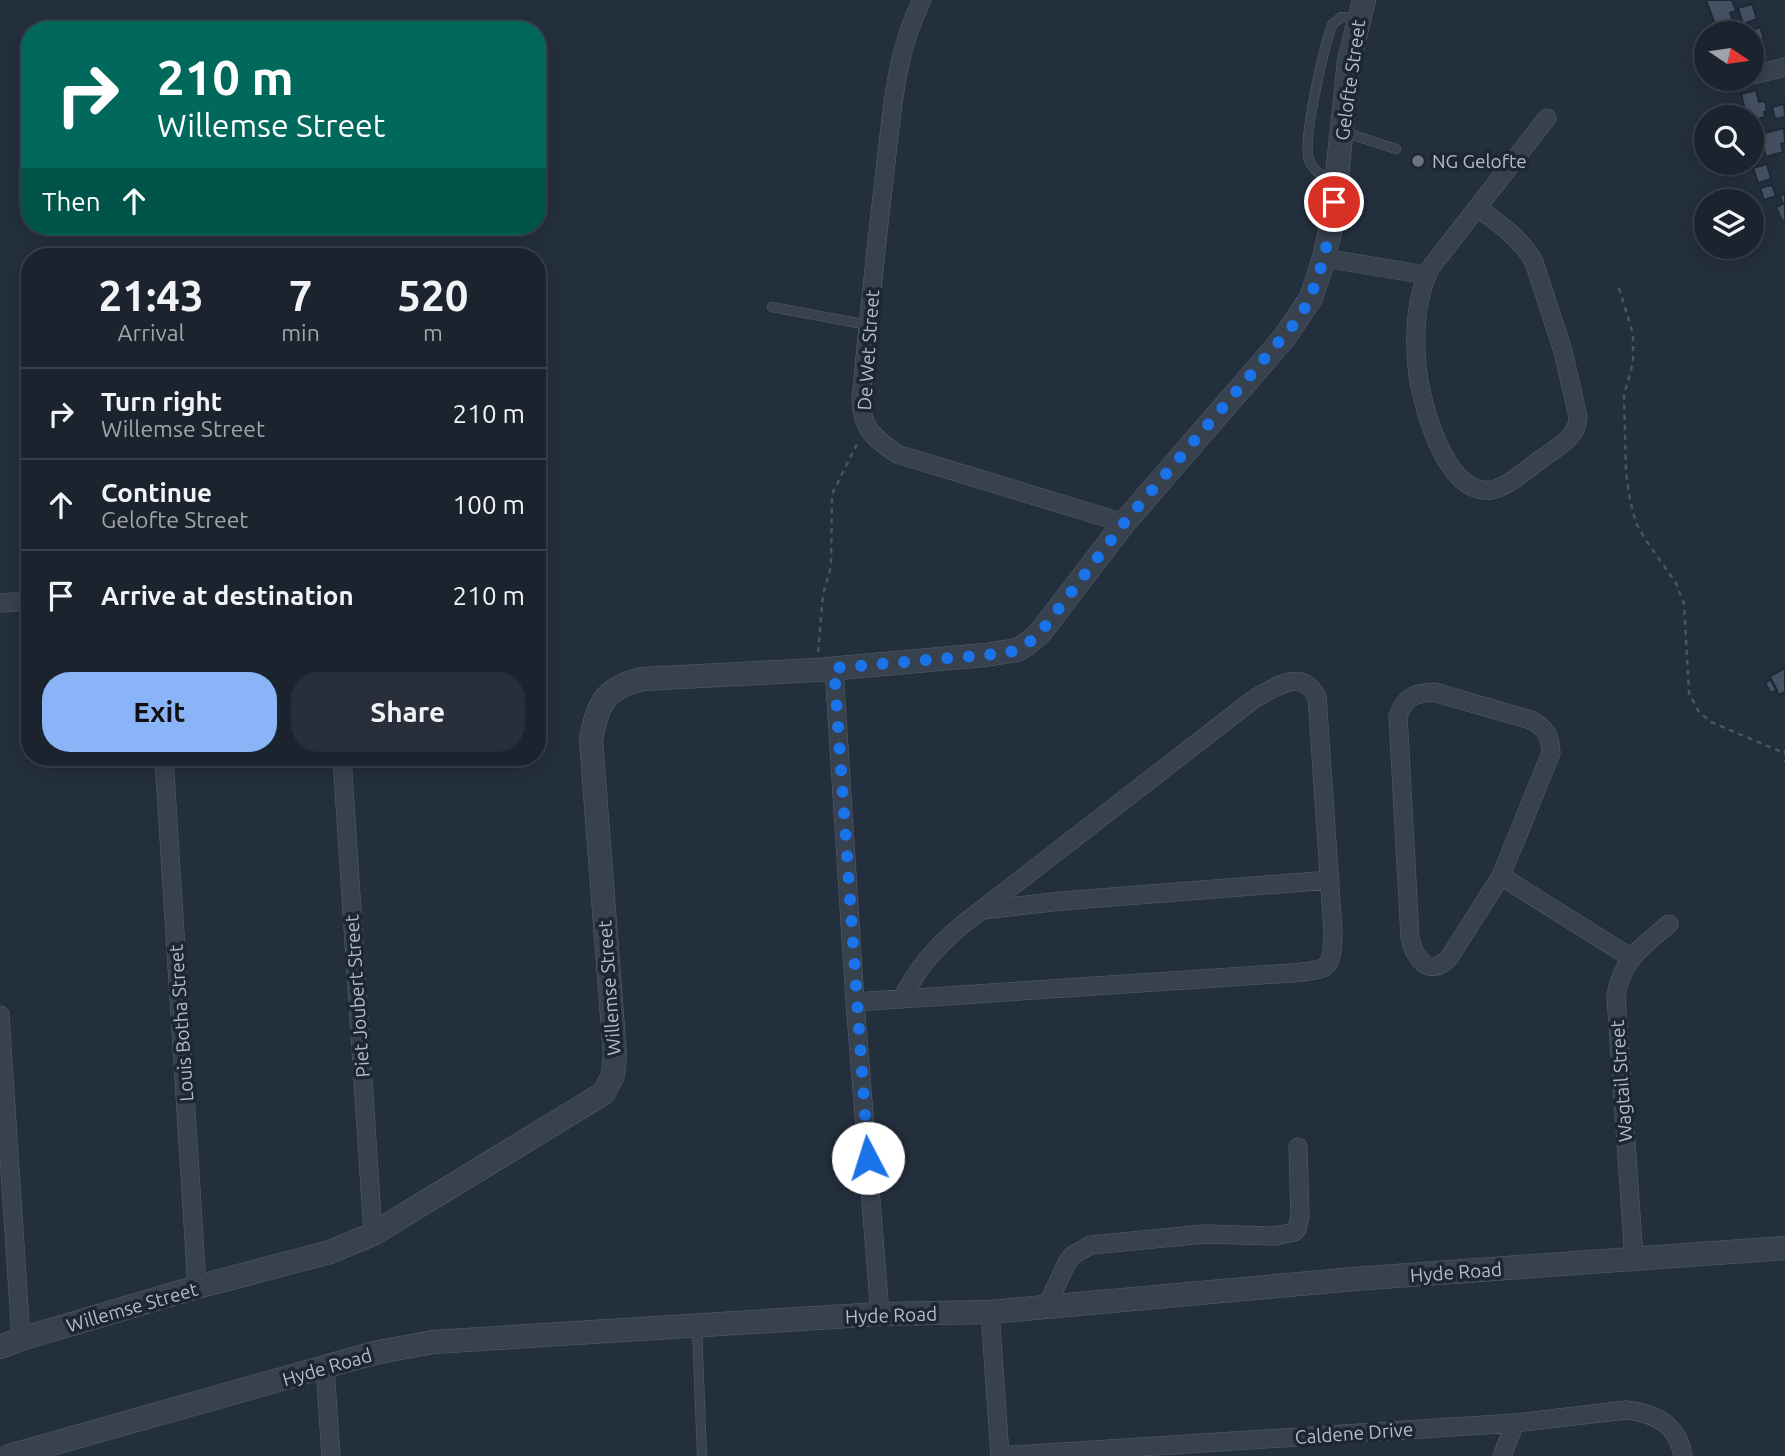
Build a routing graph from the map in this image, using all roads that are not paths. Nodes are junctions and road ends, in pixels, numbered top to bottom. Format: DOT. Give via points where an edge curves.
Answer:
graph roads {
  1 [pos="922,0"];
  2 [pos="1361,9"];
  3 [pos="1785,66"];
  4 [pos="1764,72"];
  5 [pos="1547,118"];
  6 [pos="1342,131"];
  7 [pos="1396,149"];
  8 [pos="1337,180"];
  9 [pos="1478,208"];
  10 [pos="1324,258"];
  11 [pos="1426,275"];
  12 [pos="772,307"];
  13 [pos="868,325"];
  14 [pos="1124,523"];
  15 [pos="21,602"];
  16 [pos="0,603"];
  17 [pos="1056,612"];
  18 [pos="825,669"];
  19 [pos="165,766"];
  20 [pos="343,766"];
  21 [pos="1501,876"];
  22 [pos="1329,880"];
  23 [pos="983,910"];
  24 [pos="1669,924"];
  25 [pos="1630,957"];
  26 [pos="902,999"];
  27 [pos="855,1002"];
  28 [pos="0,1015"];
  29 [pos="1298,1147"];
  30 [pos="373,1234"];
  31 [pos="1785,1248"];
  32 [pos="1634,1259"];
  33 [pos="198,1287"];
  34 [pos="1046,1307"];
  35 [pos="990,1312"];
  36 [pos="880,1314"];
  37 [pos="697,1326"];
  38 [pos="10,1343"];
  39 [pos="325,1367"];
  40 [pos="1515,1423"];
  41 [pos="9,1456"];
  42 [pos="331,1456"];
  43 [pos="702,1456"];
  44 [pos="1000,1456"];
  45 [pos="1502,1456"];
  46 [pos="1683,1456"];
  1 -- 13 [label="street, De Wet Street" via="901,55"];
  2 -- 6 [label="street, Gelofte Street" via="1349,61"];
  2 -- 8 [label="lane" via="1332,25 1307,141 1313,168"];
  3 -- 4 [label="street"];
  5 -- 9 [label="street"];
  6 -- 7 [label="lane"];
  6 -- 8 [label="street, Gelofte Street"];
  8 -- 10 [label="street, Gelofte Street"];
  9 -- 11 [label="street"];
  9 -- 11 [label="street" via="1512,233 1534,262 1563,351 1578,417 1568,440 1493,490 1471,487 1459,479 1443,453 1423,398 1416,320"];
  10 -- 11 [label="street"];
  10 -- 14 [label="street, Gelofte Street" via="1300,317"];
  12 -- 13 [label="lane"];
  13 -- 14 [label="street, De Wet Street" via="862,415 877,440 897,454"];
  14 -- 17 [label="street, Gelofte Street"];
  15 -- 16 [label="street"];
  17 -- 18 [label="street, Willemse Street" via="1026,645 1008,653"];
  18 -- 27 [label="street"];
  18 -- 30 [label="street, Willemse Street" via="642,679 616,688 602,702 591,740 615,1055 611,1082 604,1093"];
  19 -- 33 [label="street, Louis Botha Street"];
  20 -- 30 [label="street, Piet Joubert Street"];
  21 -- 21 [label="street" via="1551,753 1550,737 1531,720 1434,692 1412,695 1398,716 1410,937 1418,958 1429,966 1444,963"];
  21 -- 25 [label="street"];
  22 -- 23 [label="street"];
  22 -- 23 [label="street" via="1317,697 1312,688 1295,681 1254,699"];
  22 -- 26 [label="street" via="1332,959 1319,970"];
  23 -- 26 [label="street" via="928,956"];
  24 -- 25 [label="street, Wagtail Street"];
  25 -- 32 [label="street, Wagtail Street" via="1616,996"];
  26 -- 27 [label="street"];
  27 -- 36 [label="street"];
  28 -- 38 [label="street"];
  29 -- 34 [label="street" via="1300,1216 1294,1232 1275,1236 1205,1234 1091,1245 1068,1261"];
  30 -- 33 [label="street, Willemse Street" via="330,1252"];
  31 -- 32 [label="street, Hyde Road"];
  32 -- 34 [label="street, Hyde Road"];
  33 -- 38 [label="street, Willemse Street"];
  34 -- 35 [label="street, Hyde Road"];
  35 -- 36 [label="street, Hyde Road"];
  35 -- 44 [label="street"];
  36 -- 37 [label="street, Hyde Road"];
  37 -- 39 [label="street, Hyde Road" via="433,1342"];
  37 -- 43 [label="lane"];
  39 -- 41 [label="street, Hyde Road"];
  39 -- 42 [label="street"];
  40 -- 44 [label="street, Caldene Drive"];
  40 -- 45 [label="street"];
  40 -- 46 [label="street, Caldene Drive" via="1643,1412 1674,1431"];
}
